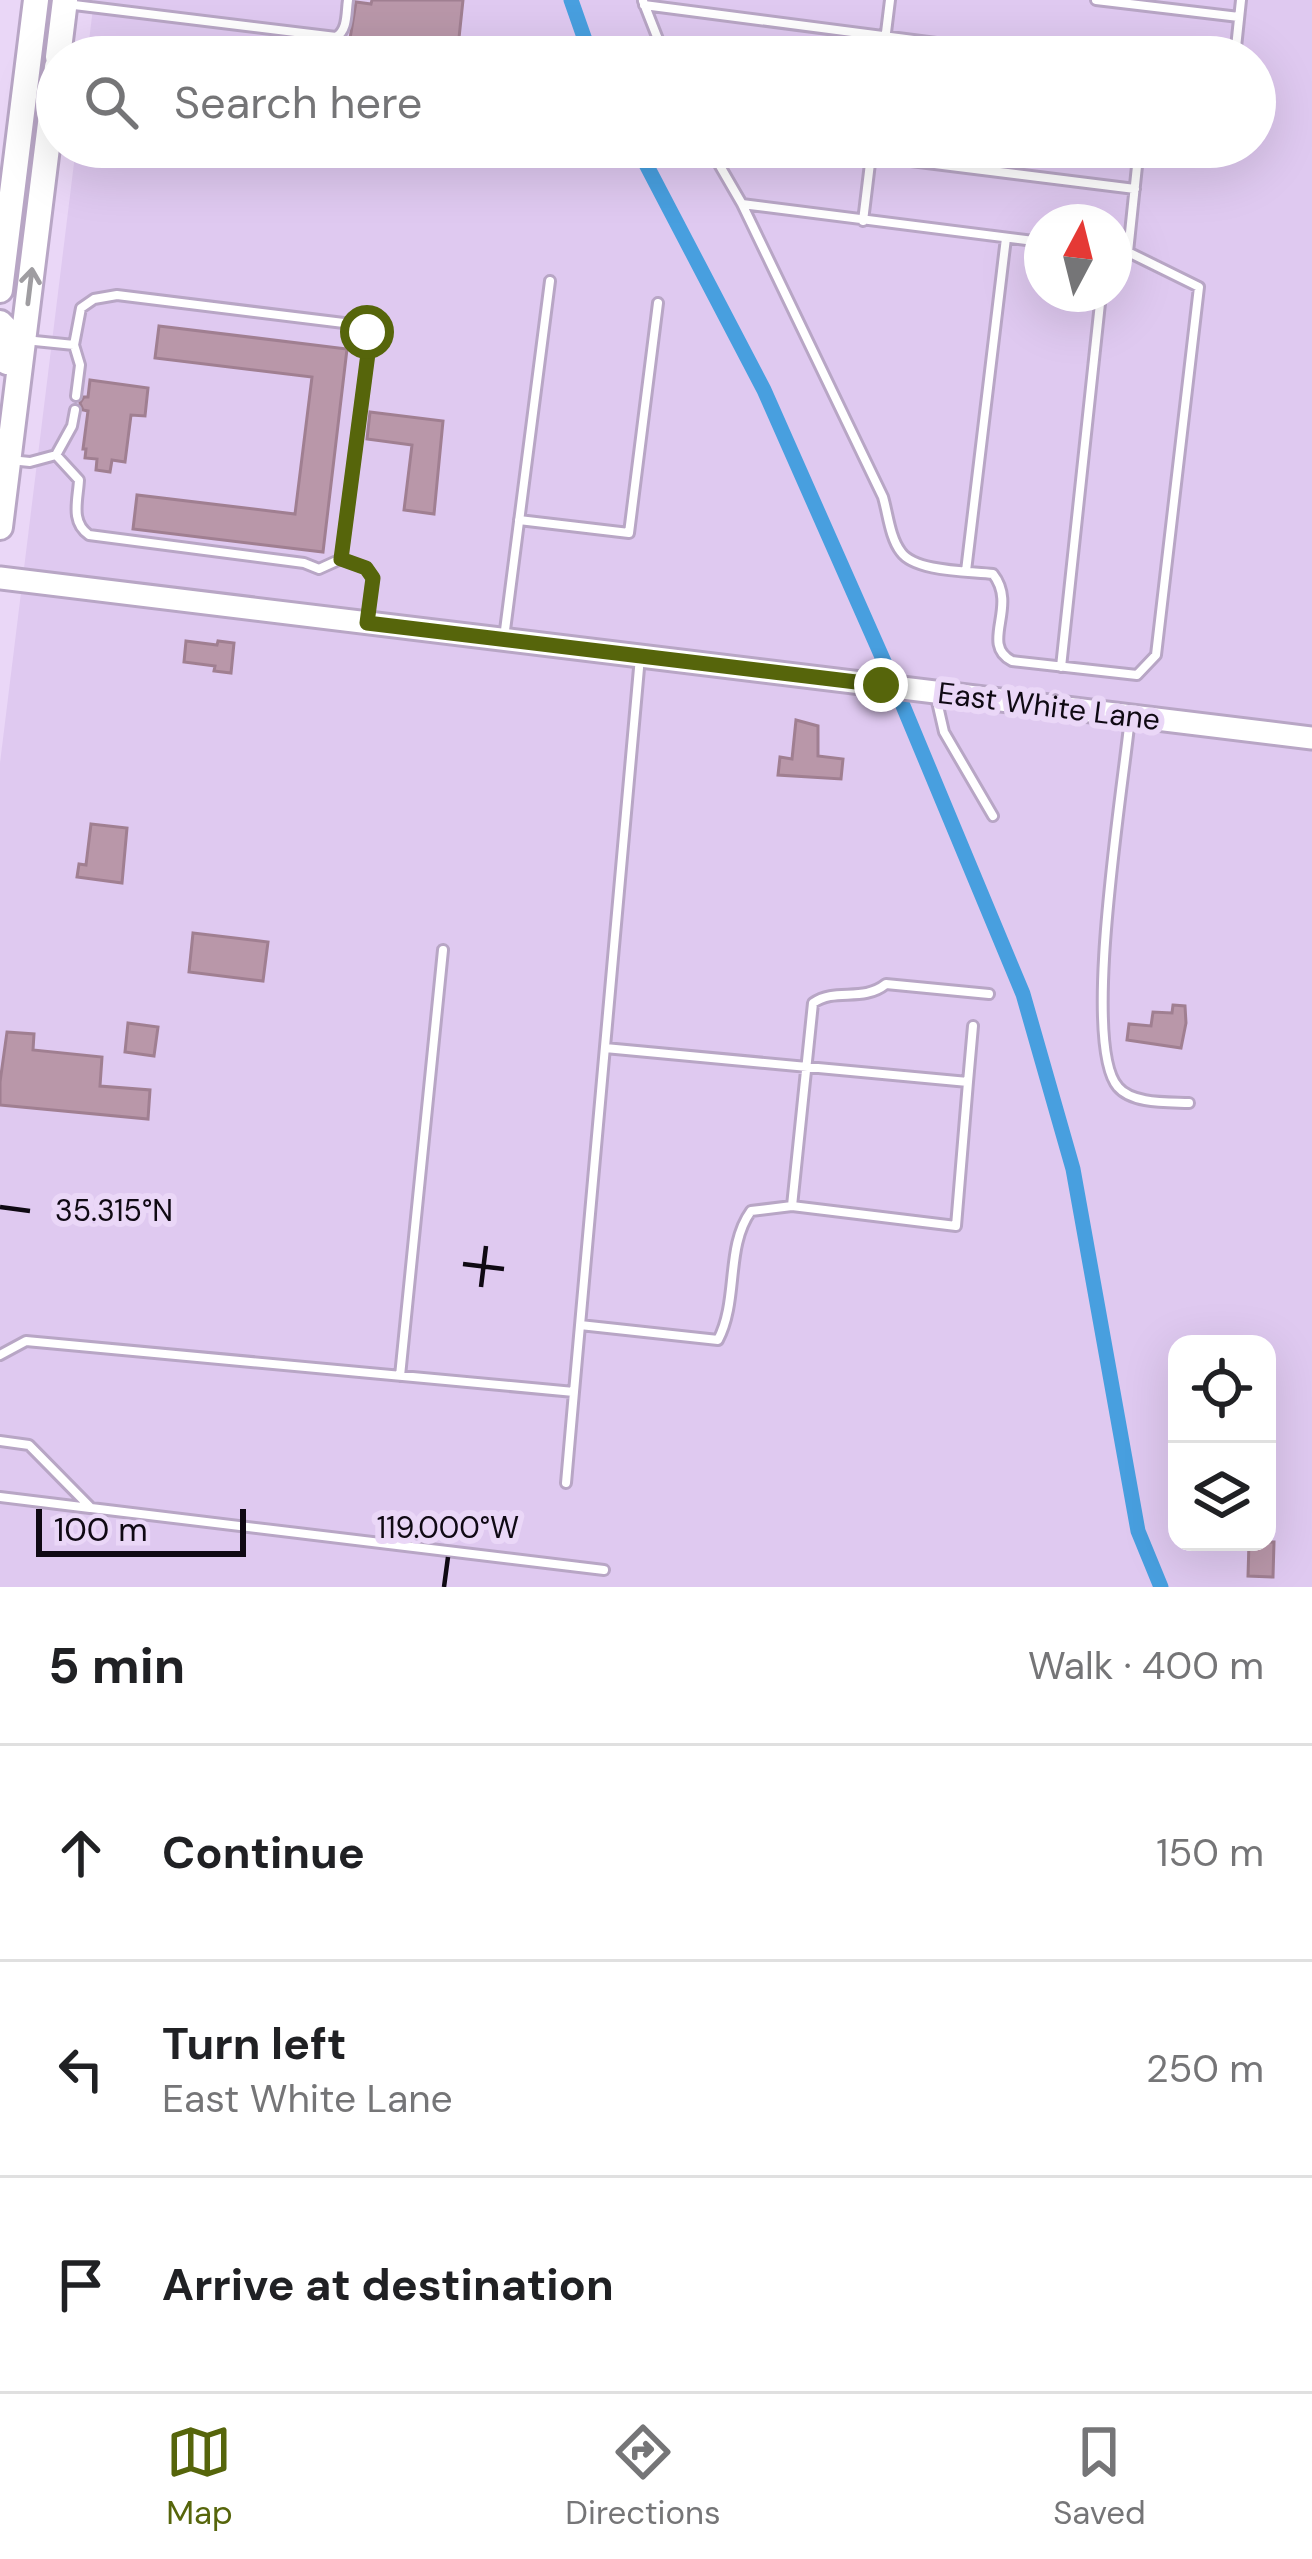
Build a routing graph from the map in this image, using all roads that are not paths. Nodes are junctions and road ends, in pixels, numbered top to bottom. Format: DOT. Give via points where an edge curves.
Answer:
graph roads {
  1 [pos="36,0"];
  2 [pos="347,0"];
  3 [pos="890,0"];
  4 [pos="1096,0"];
  5 [pos="1241,0"];
  6 [pos="644,2"];
  7 [pos="61,7"];
  8 [pos="1240,17"];
  9 [pos="326,36"];
  10 [pos="337,36"];
  11 [pos="657,36"];
  12 [pos="872,36"];
  13 [pos="885,36"];
  14 [pos="1238,36"];
  15 [pos="45,168"];
  16 [pos="721,168"];
  17 [pos="870,168"];
  18 [pos="986,168"];
  19 [pos="1137,168"];
  20 [pos="1135,189"];
  21 [pos="742,204"];
  22 [pos="1132,220"];
  23 [pos="863,221"];
  24 [pos="1006,238"];
  25 [pos="1024,240"];
  26 [pos="1132,254"];
  27 [pos="550,280"];
  28 [pos="0,290"];
  29 [pos="658,303"];
  30 [pos="1099,312"];
  31 [pos="0,323"];
  32 [pos="24,340"];
  33 [pos="74,345"];
  34 [pos="76,396"];
  35 [pos="75,410"];
  36 [pos="56,455"];
  37 [pos="9,459"];
  38 [pos="519,520"];
  39 [pos="0,527"];
  40 [pos="341,559"];
  41 [pos="967,571"];
  42 [pos="0,578"];
  43 [pos="367,623"];
  44 [pos="504,640"];
  45 [pos="640,656"];
  46 [pos="1061,667"];
  47 [pos="935,692"];
  48 [pos="1130,716"];
  49 [pos="1312,738"];
  50 [pos="993,816"];
  51 [pos="443,950"];
  52 [pos="988,994"];
  53 [pos="973,1026"];
  54 [pos="605,1048"];
  55 [pos="806,1068"];
  56 [pos="968,1082"];
  57 [pos="1189,1103"];
  58 [pos="792,1206"];
  59 [pos="580,1325"];
  60 [pos="0,1355"];
  61 [pos="400,1376"];
  62 [pos="574,1392"];
  63 [pos="0,1441"];
  64 [pos="566,1483"];
  65 [pos="0,1497"];
  66 [pos="91,1508"];
  67 [pos="604,1570"];
  1 -- 28 [label="main road"];
  2 -- 10 [label="lane"];
  3 -- 13 [label="lane"];
  4 -- 8 [label="lane"];
  5 -- 8 [label="lane"];
  6 -- 11 [label="lane"];
  6 -- 12 [label="lane"];
  7 -- 9 [label="lane"];
  8 -- 14 [label="lane"];
  32 -- 15 [label="main road, one-way"];
  16 -- 21 [label="lane"];
  17 -- 23 [label="lane"];
  18 -- 20 [label="lane"];
  19 -- 20 [label="lane"];
  20 -- 22 [label="lane"];
  21 -- 23 [label="lane"];
  21 -- 41 [label="lane" via="883,497 903,556"];
  23 -- 24 [label="lane"];
  24 -- 25 [label="lane"];
  24 -- 41 [label="lane"];
  26 -- 46 [label="lane" via="1199,287 1156,655 1137,674"];
  27 -- 38 [label="lane"];
  29 -- 38 [label="lane" via="629,533"];
  30 -- 46 [label="lane"];
  31 -- 37 [label="main road" via="9,344"];
  32 -- 33 [label="lane"];
  32 -- 37 [label="main road"];
  33 -- 34 [label="lane"];
  33 -- 40 [label="lane" via="80,308 117,295 361,325 369,346"];
  35 -- 36 [label="lane"];
  36 -- 37 [label="lane"];
  36 -- 40 [label="lane" via="79,479 76,520 89,535 320,569"];
  37 -- 39 [label="main road"];
  38 -- 44 [label="lane"];
  40 -- 43 [label="lane" via="373,578"];
  41 -- 46 [label="lane" via="992,574 1001,584 1003,657"];
  42 -- 43 [label="street, East White Lane"];
  43 -- 44 [label="street, East White Lane"];
  44 -- 45 [label="street, East White Lane"];
  45 -- 47 [label="street, East White Lane"];
  45 -- 54 [label="lane"];
  47 -- 48 [label="street, East White Lane"];
  47 -- 50 [label="lane" via="944,732"];
  48 -- 49 [label="street, East White Lane"];
  48 -- 57 [label="lane" via="1103,963 1106,1058 1121,1092"];
  51 -- 61 [label="lane"];
  52 -- 55 [label="lane" via="886,984 873,994 823,996 812,1004"];
  53 -- 56 [label="lane"];
  54 -- 55 [label="lane"];
  54 -- 59 [label="lane"];
  55 -- 56 [label="lane"];
  55 -- 58 [label="lane"];
  56 -- 58 [label="lane" via="956,1226"];
  58 -- 59 [label="lane" via="752,1210 741,1225 718,1340"];
  59 -- 62 [label="lane"];
  60 -- 61 [label="lane" via="26,1341"];
  61 -- 62 [label="lane"];
  62 -- 64 [label="lane"];
  63 -- 66 [label="lane" via="29,1445"];
  65 -- 66 [label="lane"];
  66 -- 67 [label="lane"];
}
